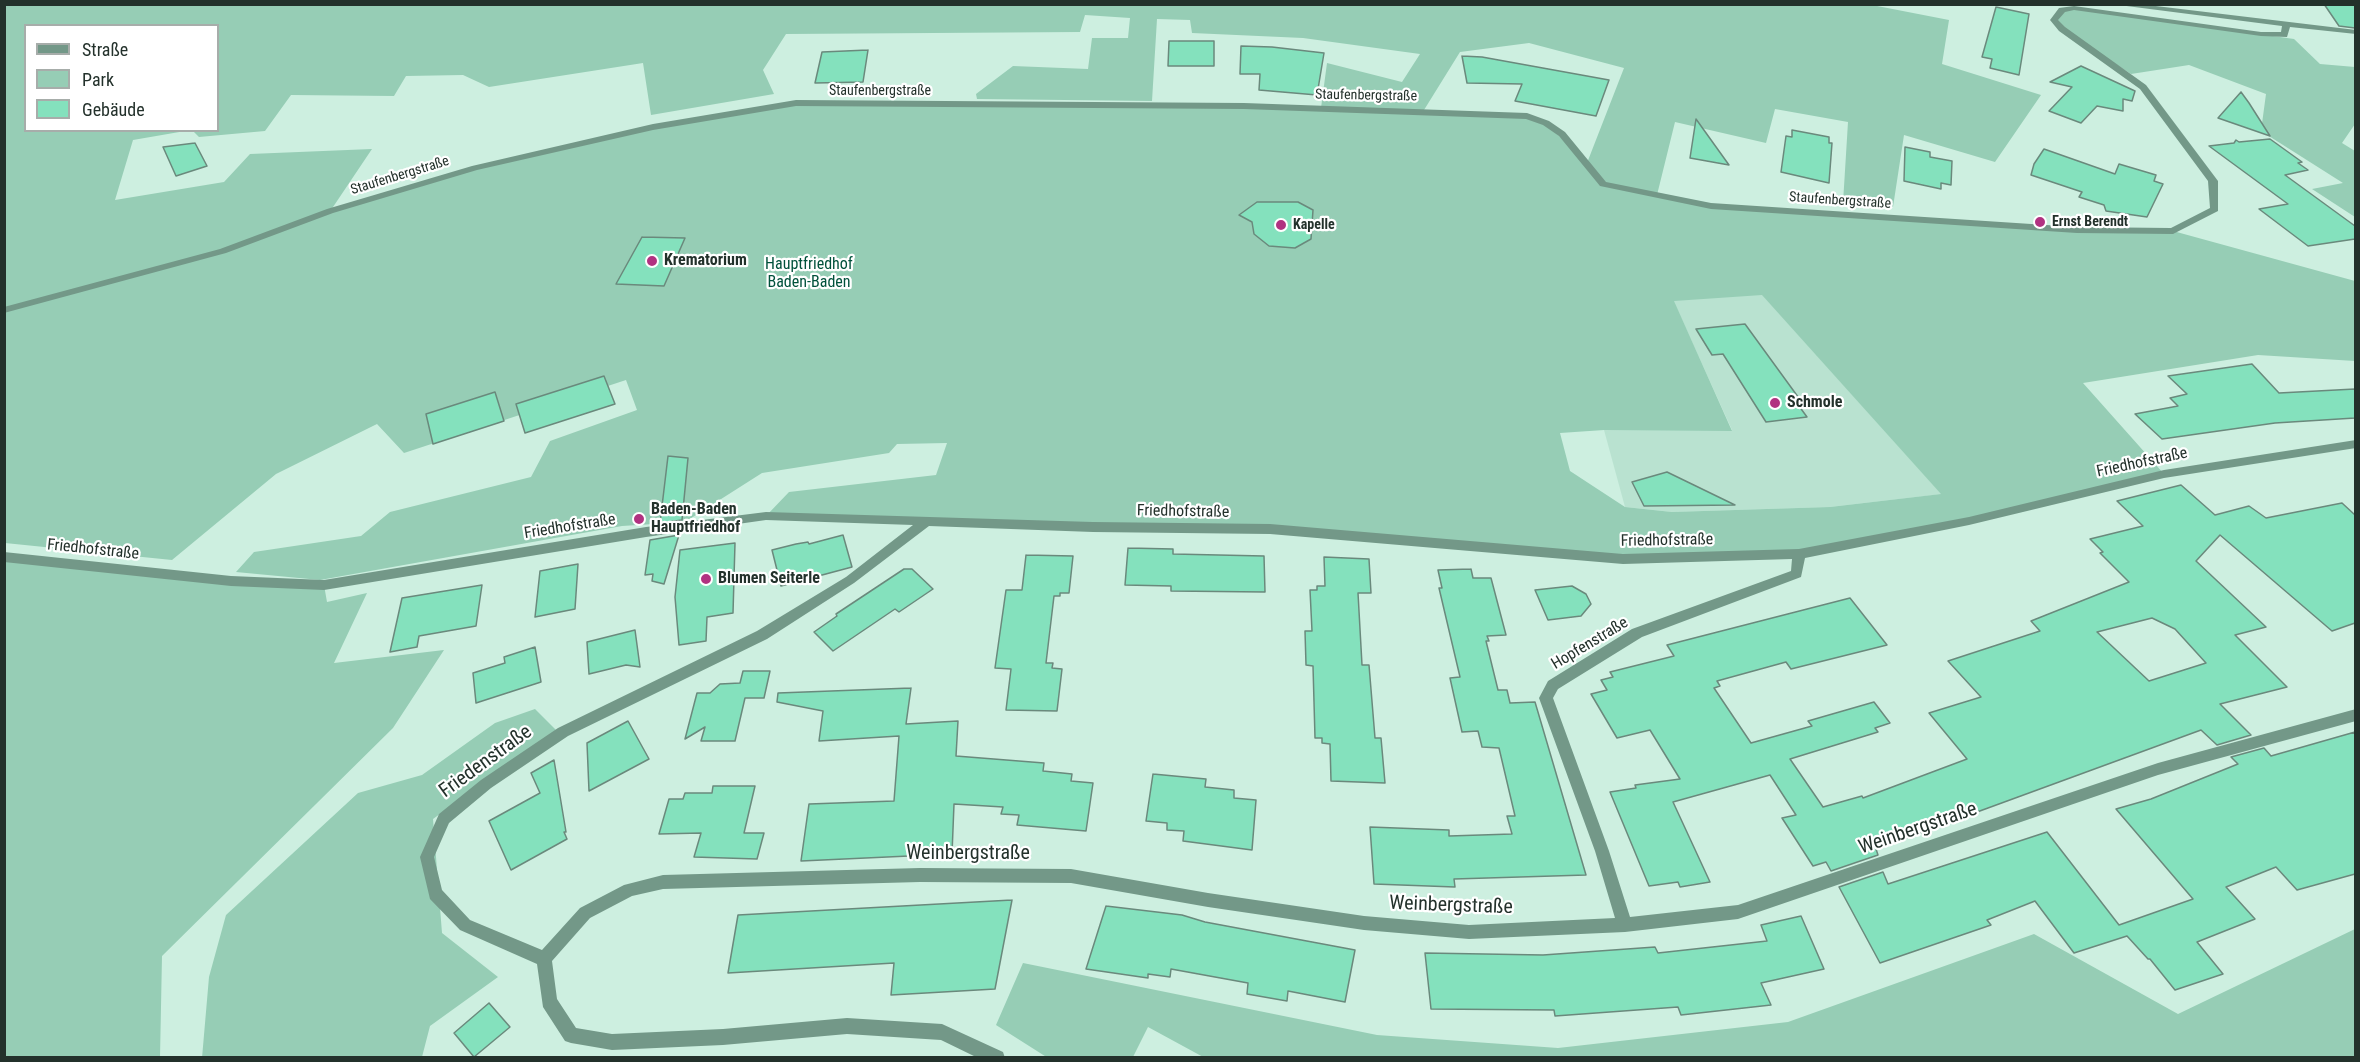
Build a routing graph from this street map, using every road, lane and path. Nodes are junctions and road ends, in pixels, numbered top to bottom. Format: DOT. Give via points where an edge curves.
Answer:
graph roads {
  1 [pos="2115,4"];
  2 [pos="2286,25"];
  3 [pos="2355,32"];
  4 [pos="4,310"];
  5 [pos="2355,444"];
  6 [pos="928,520"];
  7 [pos="1799,554"];
  8 [pos="4,557"];
  9 [pos="2355,715"];
  10 [pos="1625,926"];
  11 [pos="544,959"];
  12 [pos="998,1058"];
  1 -- 2 [label="street"];
  2 -- 3 [label="street"];
  2 -- 4 [label="street, Staufenbergstraße" via="2284,35 2261,34 2074,8 2062,10 2054,20 2143,87 2213,182 2215,209 2173,231 2077,230 1711,206 1603,184 1562,134 1527,116 1244,106 796,104 652,127 475,168 330,212 223,251"];
  5 -- 7 [label="street, Friedhofstraße" via="2163,474 1969,522"];
  6 -- 7 [label="street, Friedhofstraße" via="1270,529 1623,559"];
  6 -- 8 [label="street, Friedhofstraße" via="766,516 324,585 231,581"];
  6 -- 11 [label="street, Friedenstraße" via="850,580 762,635 563,732 486,784 444,819 427,857 435,894 465,925"];
  7 -- 10 [label="street, Hopfenstraße" via="1797,574 1636,633 1553,685 1546,698"];
  9 -- 10 [label="street, Weinbergstraße" via="2158,769 1738,912"];
  10 -- 11 [label="street, Weinbergstraße" via="1469,932 1364,923 1071,876 920,875 663,882 628,890 585,913"];
  11 -- 12 [label="street" via="549,1001 572,1035 612,1042 847,1026 942,1032"];
}
